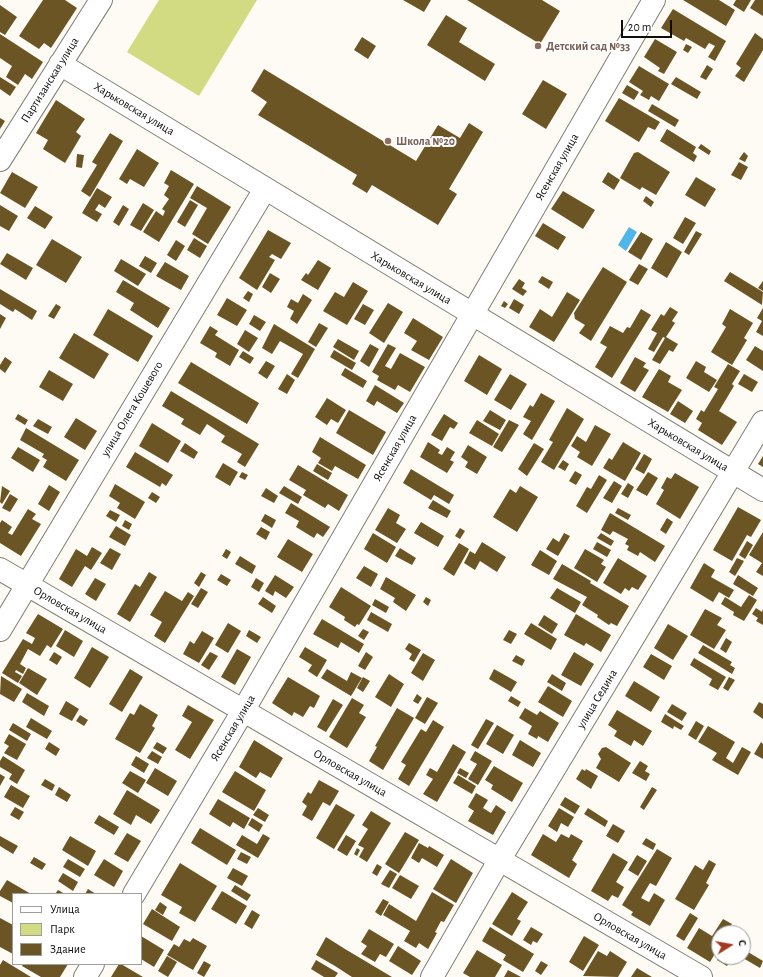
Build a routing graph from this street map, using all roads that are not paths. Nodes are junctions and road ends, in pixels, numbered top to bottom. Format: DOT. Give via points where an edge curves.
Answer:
graph roads {
  1 [pos="101,0"];
  2 [pos="654,0"];
  3 [pos="60,64"];
  4 [pos="0,160"];
  5 [pos="265,188"];
  6 [pos="472,315"];
  7 [pos="763,422"];
  8 [pos="733,472"];
  9 [pos="763,490"];
  10 [pos="0,569"];
  11 [pos="27,585"];
  12 [pos="0,630"];
  13 [pos="243,711"];
  14 [pos="500,859"];
  15 [pos="135,893"];
  16 [pos="92,965"];
  17 [pos="85,977"];
  18 [pos="432,977"];
  19 [pos="701,977"];
  1 -- 3 [label="street, Партизанская улица"];
  2 -- 6 [label="street, Ясенская улица"];
  3 -- 4 [label="street, Партизанская улица"];
  3 -- 5 [label="street, Харьковская улица"];
  5 -- 6 [label="street, Харьковская улица"];
  5 -- 11 [label="street, улица Олега Кошевого"];
  6 -- 8 [label="street, Харьковская улица"];
  6 -- 13 [label="street, Ясенская улица"];
  7 -- 8 [label="street, улица Седина"];
  8 -- 9 [label="street, Харьковская улица"];
  8 -- 14 [label="street, улица Седина"];
  10 -- 11 [label="street, Орловская улица"];
  11 -- 12 [label="street, улица Олега Кошевого"];
  11 -- 13 [label="street, Орловская улица"];
  13 -- 14 [label="street, Орловская улица"];
  13 -- 15 [label="street, Ясенская улица"];
  14 -- 18 [label="street, улица Седина"];
  14 -- 19 [label="street, Орловская улица"];
  16 -- 17 [label="street"];
}
